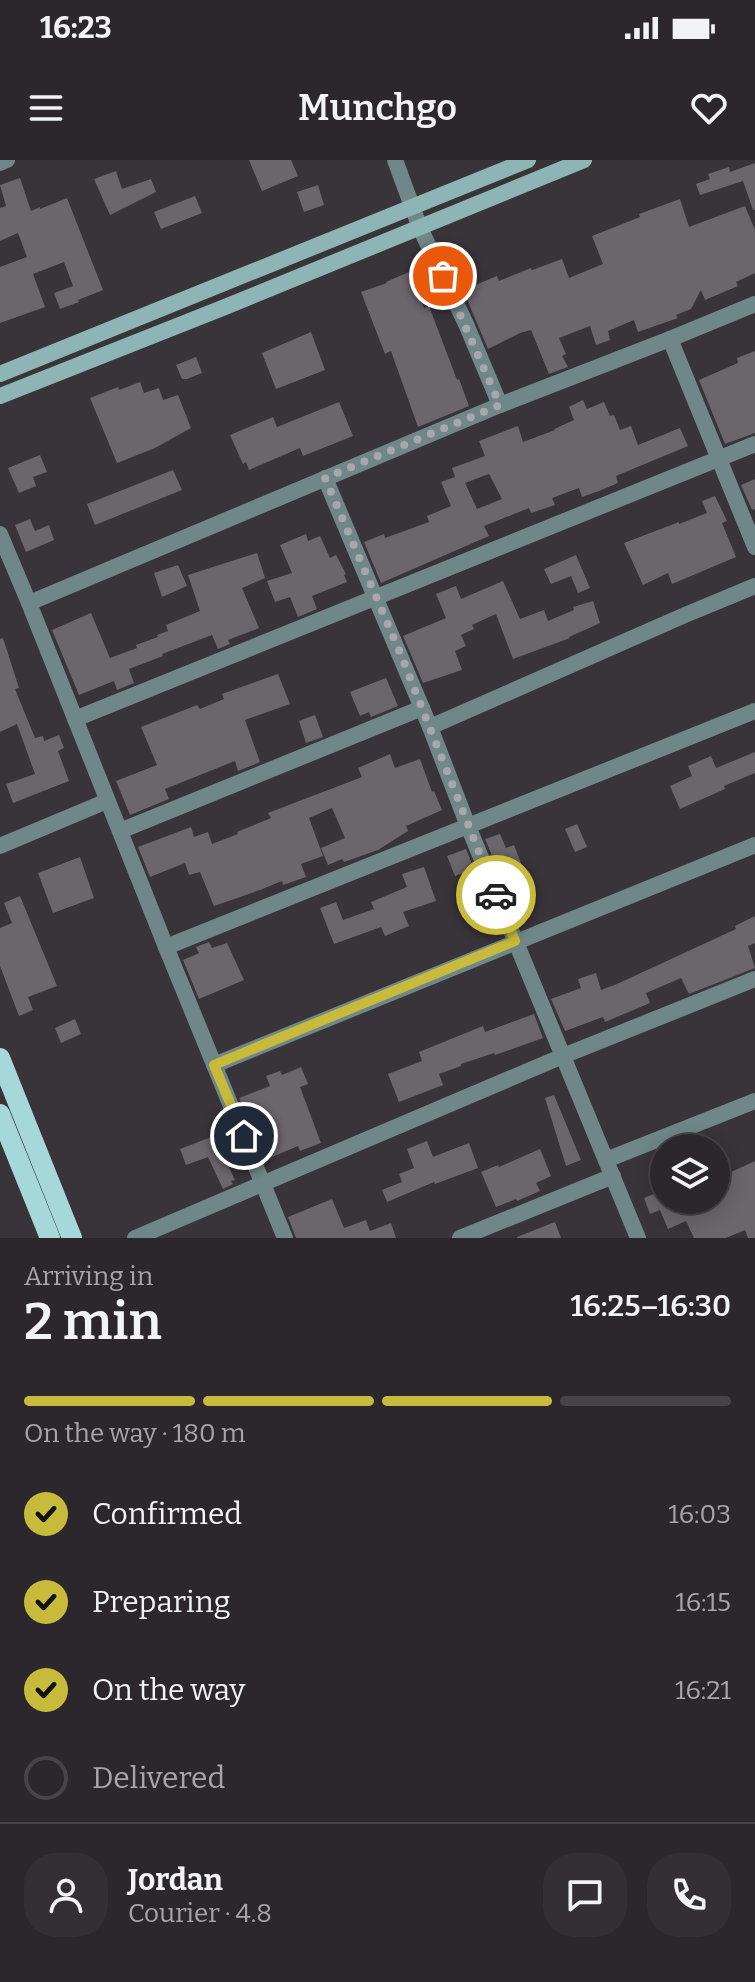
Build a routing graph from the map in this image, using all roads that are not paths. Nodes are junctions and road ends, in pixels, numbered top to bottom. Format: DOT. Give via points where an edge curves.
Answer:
graph roads {
  1 [pos="7,160"];
  2 [pos="395,160"];
  3 [pos="528,160"];
  4 [pos="584,160"];
  5 [pos="0,163"];
  6 [pos="412,208"];
  7 [pos="420,228"];
  8 [pos="755,304"];
  9 [pos="670,339"];
  10 [pos="0,374"];
  11 [pos="0,396"];
  12 [pos="500,405"];
  13 [pos="755,444"];
  14 [pos="719,459"];
  15 [pos="325,478"];
  16 [pos="0,534"];
  17 [pos="755,547"];
  18 [pos="755,586"];
  19 [pos="377,598"];
  20 [pos="29,603"];
  21 [pos="422,708"];
  22 [pos="755,711"];
  23 [pos="75,719"];
  24 [pos="430,727"];
  25 [pos="107,801"];
  26 [pos="468,826"];
  27 [pos="120,831"];
  28 [pos="755,845"];
  29 [pos="0,846"];
  30 [pos="515,941"];
  31 [pos="166,947"];
  32 [pos="755,979"];
  33 [pos="563,1056"];
  34 [pos="0,1058"];
  35 [pos="214,1065"];
  36 [pos="755,1101"];
  37 [pos="0,1114"];
  38 [pos="609,1168"];
  39 [pos="263,1183"];
  40 [pos="50,1238"];
  41 [pos="72,1238"];
  42 [pos="135,1238"];
  43 [pos="285,1238"];
  44 [pos="460,1238"];
  45 [pos="638,1238"];
  1 -- 5 [label="street"];
  2 -- 6 [label="street"];
  3 -- 6 [label="street"];
  4 -- 7 [label="street"];
  6 -- 7 [label="street"];
  6 -- 10 [label="street"];
  7 -- 11 [label="street"];
  7 -- 12 [label="street"];
  8 -- 9 [label="street"];
  9 -- 12 [label="street"];
  9 -- 14 [label="street"];
  12 -- 15 [label="street"];
  13 -- 14 [label="street"];
  14 -- 17 [label="street"];
  14 -- 19 [label="street"];
  15 -- 19 [label="street"];
  15 -- 20 [label="street"];
  16 -- 20 [label="street"];
  18 -- 24 [label="street"];
  19 -- 21 [label="street"];
  19 -- 23 [label="street"];
  20 -- 23 [label="street"];
  21 -- 24 [label="street"];
  21 -- 27 [label="street"];
  22 -- 26 [label="street"];
  23 -- 25 [label="street"];
  24 -- 26 [label="street"];
  25 -- 27 [label="street"];
  25 -- 29 [label="street"];
  26 -- 30 [label="street"];
  26 -- 31 [label="street"];
  27 -- 31 [label="street"];
  28 -- 30 [label="street"];
  30 -- 33 [label="street"];
  30 -- 35 [label="street"];
  31 -- 35 [label="street"];
  32 -- 33 [label="street"];
  33 -- 38 [label="street"];
  33 -- 39 [label="street"];
  34 -- 41 [label="main road"];
  35 -- 39 [label="street"];
  36 -- 38 [label="street"];
  37 -- 40 [label="main road"];
  38 -- 44 [label="street"];
  38 -- 45 [label="street"];
  39 -- 42 [label="street"];
  39 -- 43 [label="street"];
}
